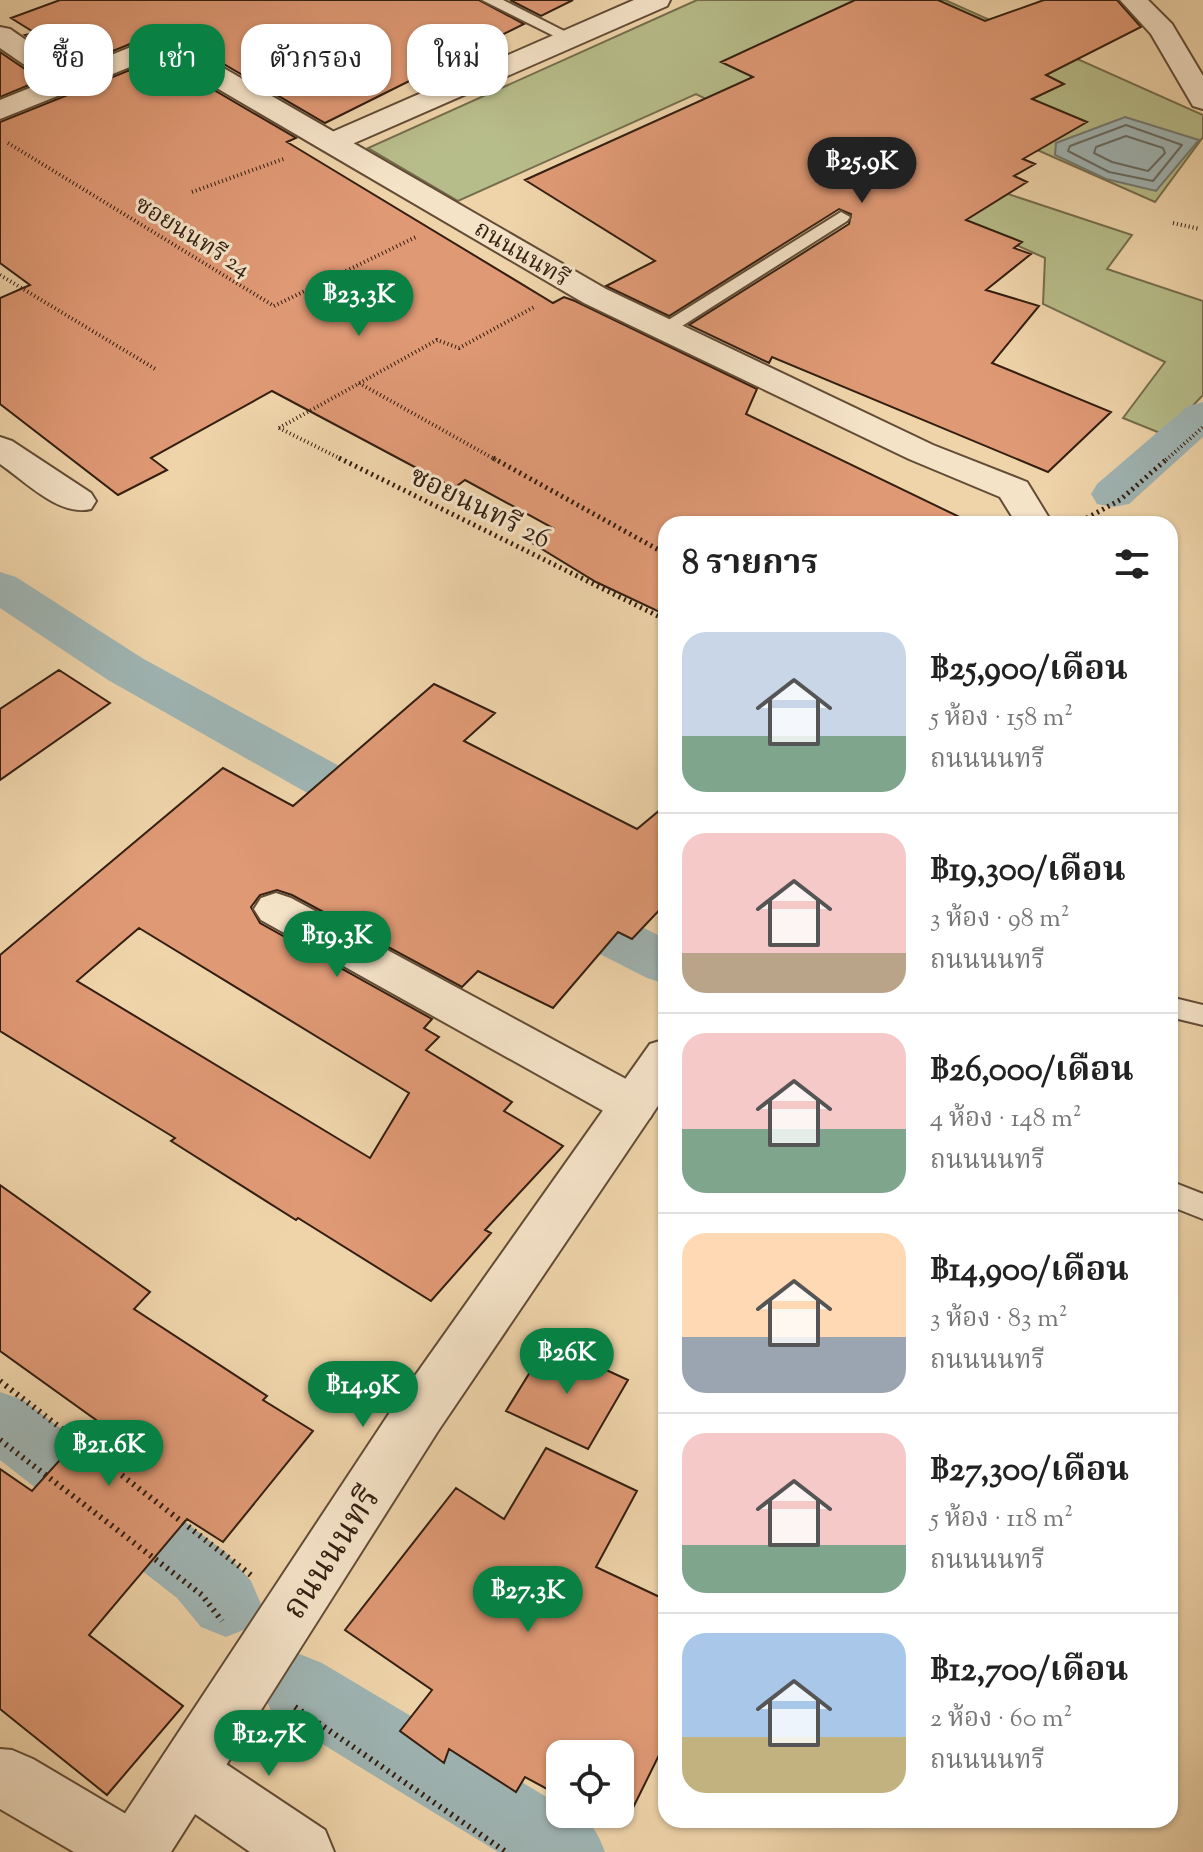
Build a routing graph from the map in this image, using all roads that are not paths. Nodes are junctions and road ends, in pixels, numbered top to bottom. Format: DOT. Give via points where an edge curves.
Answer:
graph roads {
  1 [pos="490,0"];
  2 [pos="657,0"];
  3 [pos="1133,0"];
  4 [pos="0,35"];
  5 [pos="568,37"];
  6 [pos="24,52"];
  7 [pos="113,64"];
  8 [pos="34,96"];
  9 [pos="1203,100"];
  10 [pos="0,110"];
  11 [pos="330,140"];
  12 [pos="841,217"];
  13 [pos="664,329"];
  14 [pos="0,448"];
  15 [pos="78,501"];
  16 [pos="1030,516"];
  17 [pos="276,909"];
  18 [pos="1178,1009"];
  19 [pos="1203,1015"];
  20 [pos="658,1069"];
  21 [pos="633,1105"];
  22 [pos="1178,1196"];
  23 [pos="1203,1207"];
  24 [pos="187,1773"];
  25 [pos="0,1779"];
  26 [pos="133,1852"];
  27 [pos="303,1852"];
  1 -- 5 [label="lane"];
  2 -- 5 [label="street"];
  3 -- 9 [label="street" via="1162,30"];
  4 -- 6 [label="street"];
  5 -- 11 [label="street"];
  7 -- 11 [label="street, ถนนนนทรี" via="141,53 184,57"];
  8 -- 10 [label="street, ถนนนนทรี"];
  11 -- 13 [label="street, ถนนนนทรี" via="576,284"];
  12 -- 13 [label="lane"];
  13 -- 16 [label="street, ถนนนนทรี" via="921,452 1014,490"];
  14 -- 15 [label="street"];
  17 -- 21 [label="street"];
  18 -- 19 [label="lane"];
  20 -- 21 [label="street, ถนนนนทรี"];
  21 -- 24 [label="street, ถนนนนทรี" via="419,1414"];
  22 -- 23 [label="lane"];
  24 -- 26 [label="street, ถนนนนทรี"];
  24 -- 27 [label="street"];
  25 -- 26 [label="street" via="12,1780"];
}
